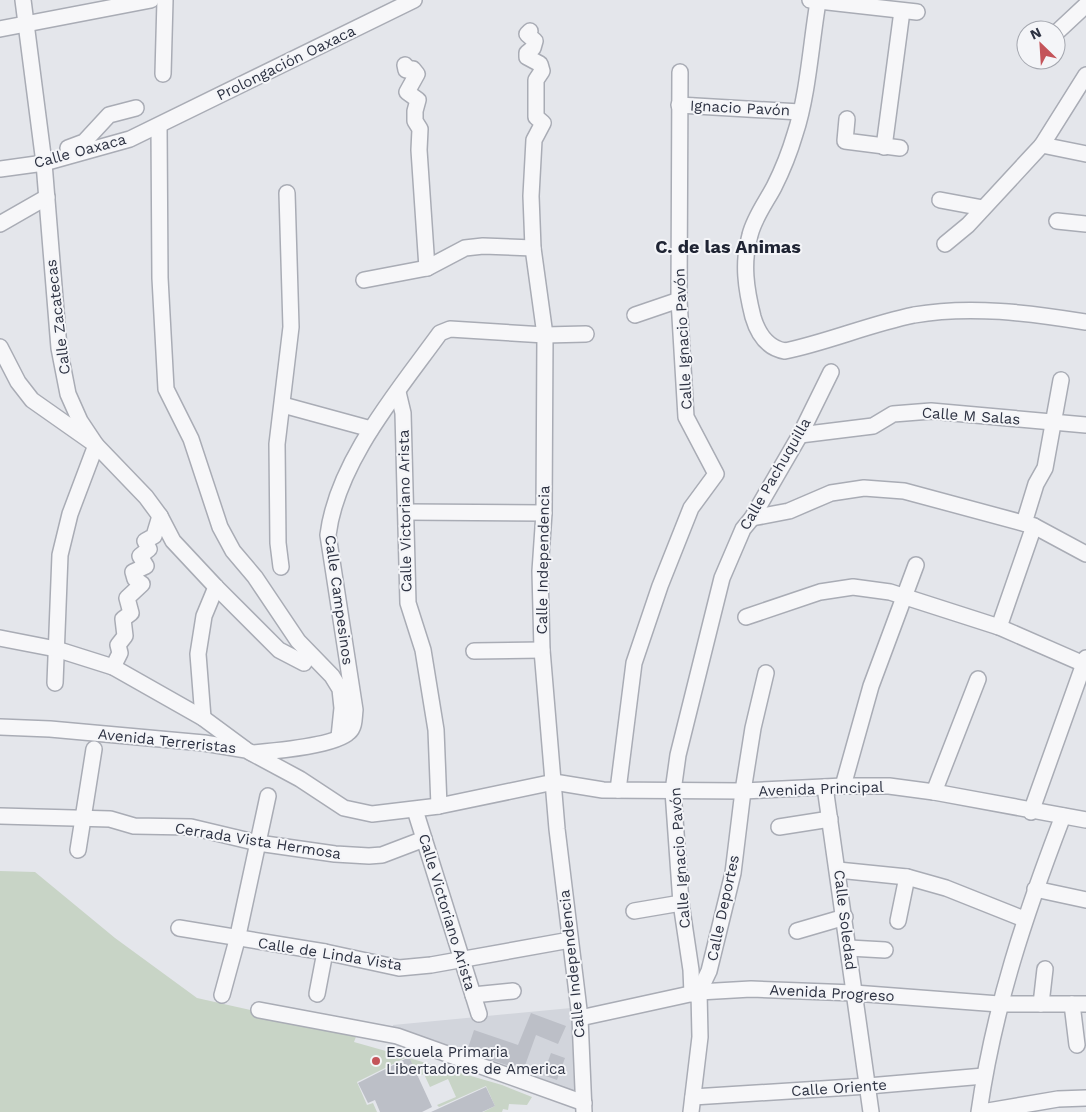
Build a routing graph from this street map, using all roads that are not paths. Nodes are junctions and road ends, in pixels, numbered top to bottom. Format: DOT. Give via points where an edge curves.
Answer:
graph roads {
  1 [pos="23,0"];
  2 [pos="151,0"];
  3 [pos="165,0"];
  4 [pos="414,0"];
  5 [pos="813,1"];
  6 [pos="1086,5"];
  7 [pos="1066,24"];
  8 [pos="26,25"];
  9 [pos="0,28"];
  10 [pos="530,32"];
  11 [pos="405,65"];
  12 [pos="680,72"];
  13 [pos="163,74"];
  14 [pos="1086,75"];
  15 [pos="680,105"];
  16 [pos="136,108"];
  17 [pos="800,112"];
  18 [pos="847,119"];
  19 [pos="158,126"];
  20 [pos="1042,145"];
  21 [pos="884,147"];
  22 [pos="900,148"];
  23 [pos="1086,154"];
  24 [pos="43,159"];
  25 [pos="0,169"];
  26 [pos="286,193"];
  27 [pos="46,197"];
  28 [pos="940,200"];
  29 [pos="983,208"];
  30 [pos="1057,220"];
  31 [pos="0,224"];
  32 [pos="1086,224"];
  33 [pos="945,244"];
  34 [pos="533,248"];
  35 [pos="427,268"];
  36 [pos="364,280"];
  37 [pos="679,300"];
  38 [pos="635,314"];
  39 [pos="1086,322"];
  40 [pos="586,334"];
  41 [pos="545,336"];
  42 [pos="0,347"];
  43 [pos="831,372"];
  44 [pos="1061,380"];
  45 [pos="398,392"];
  46 [pos="283,406"];
  47 [pos="1053,422"];
  48 [pos="1086,425"];
  49 [pos="371,429"];
  50 [pos="800,435"];
  51 [pos="96,446"];
  52 [pos="406,512"];
  53 [pos="544,513"];
  54 [pos="160,516"];
  55 [pos="752,518"];
  56 [pos="1029,524"];
  57 [pos="1086,554"];
  58 [pos="916,565"];
  59 [pos="281,567"];
  60 [pos="722,578"];
  61 [pos="216,587"];
  62 [pos="903,596"];
  63 [pos="746,616"];
  64 [pos="999,627"];
  65 [pos="0,638"];
  66 [pos="56,649"];
  67 [pos="474,650"];
  68 [pos="542,650"];
  69 [pos="1085,662"];
  70 [pos="304,663"];
  71 [pos="113,667"];
  72 [pos="766,673"];
  73 [pos="978,679"];
  74 [pos="55,683"];
  75 [pos="203,718"];
  76 [pos="0,727"];
  77 [pos="339,737"];
  78 [pos="94,749"];
  79 [pos="249,752"];
  80 [pos="554,782"];
  81 [pos="843,786"];
  82 [pos="826,787"];
  83 [pos="618,790"];
  84 [pos="673,791"];
  85 [pos="742,791"];
  86 [pos="934,792"];
  87 [pos="268,796"];
  88 [pos="439,806"];
  89 [pos="415,810"];
  90 [pos="1031,812"];
  91 [pos="0,816"];
  92 [pos="1063,816"];
  93 [pos="81,818"];
  94 [pos="830,819"];
  95 [pos="1086,820"];
  96 [pos="779,827"];
  97 [pos="424,840"];
  98 [pos="258,844"];
  99 [pos="78,850"];
  100 [pos="838,870"];
  101 [pos="906,877"];
  102 [pos="1035,890"];
  103 [pos="1086,900"];
  104 [pos="681,903"];
  105 [pos="634,911"];
  106 [pos="845,917"];
  107 [pos="1024,919"];
  108 [pos="898,921"];
  109 [pos="179,928"];
  110 [pos="797,930"];
  111 [pos="237,940"];
  112 [pos="570,940"];
  113 [pos="849,948"];
  114 [pos="885,950"];
  115 [pos="325,952"];
  116 [pos="462,960"];
  117 [pos="1045,969"];
  118 [pos="513,991"];
  119 [pos="695,993"];
  120 [pos="317,994"];
  121 [pos="473,994"];
  122 [pos="854,994"];
  123 [pos="222,995"];
  124 [pos="999,1004"];
  125 [pos="1041,1004"];
  126 [pos="1079,1004"];
  127 [pos="259,1010"];
  128 [pos="479,1014"];
  129 [pos="580,1018"];
  130 [pos="1077,1045"];
  131 [pos="984,1076"];
  132 [pos="868,1086"];
  133 [pos="1086,1098"];
  134 [pos="692,1105"];
  135 [pos="584,1107"];
  136 [pos="872,1112"];
  137 [pos="981,1112"];
  1 -- 8 [label="street, Calle Zacatecas"];
  2 -- 8 [label="street"];
  3 -- 13 [label="street"];
  4 -- 19 [label="street, Prolongación Oaxaca"];
  5 -- 17 [label="street"];
  5 -- 21 [label="street" via="909,11"];
  6 -- 7 [label="street"];
  8 -- 9 [label="street"];
  8 -- 24 [label="street, Calle Zacatecas"];
  10 -- 34 [label="street, Calle Independencia" via="527,34 535,41 527,57 540,64 542,71 536,80 536,117 543,123 534,140"];
  11 -- 35 [label="street" via="406,70 417,74 407,92 418,100 415,111 420,129"];
  12 -- 15 [label="street, Calle Ignacio Pavón"];
  14 -- 20 [label="street"];
  15 -- 17 [label="street, Ignacio Pavón"];
  15 -- 37 [label="street, Calle Ignacio Pavón"];
  16 -- 24 [label="street" via="109,114 84,142"];
  17 -- 39 [label="street" via="796,133 775,184 750,233 744,274 756,327 766,343 785,351 915,315 943,312 990,311"];
  18 -- 21 [label="street" via="845,141"];
  19 -- 24 [label="street, Calle Oaxaca" via="130,139"];
  19 -- 77 [label="street" via="160,278 166,389 191,439 220,527 233,551 256,577 298,641 328,671 340,689"];
  20 -- 23 [label="street"];
  20 -- 29 [label="street"];
  21 -- 22 [label="street"];
  24 -- 25 [label="street, Calle Oaxaca"];
  24 -- 27 [label="street, Calle Zacatecas"];
  26 -- 46 [label="street" via="291,327"];
  27 -- 31 [label="street"];
  27 -- 51 [label="street, Calle Zacatecas" via="59,348 68,394"];
  28 -- 29 [label="street"];
  29 -- 33 [label="street"];
  30 -- 32 [label="street"];
  34 -- 35 [label="street" via="465,248"];
  34 -- 41 [label="street, Calle Independencia"];
  35 -- 36 [label="street"];
  37 -- 38 [label="street"];
  37 -- 83 [label="street, Calle Ignacio Pavón" via="686,417 716,474 691,508 642,640 633,672"];
  40 -- 41 [label="street, Calle Campesinos"];
  41 -- 45 [label="street, Calle Campesinos" via="450,328 440,333"];
  41 -- 53 [label="street, Calle Independencia"];
  42 -- 51 [label="street" via="18,382 32,400"];
  43 -- 50 [label="street, Calle Pachuquilla"];
  44 -- 47 [label="street"];
  45 -- 49 [label="street, Calle Campesinos"];
  45 -- 52 [label="street, Calle Victoriano Arista" via="403,413"];
  46 -- 49 [label="street"];
  46 -- 59 [label="street" via="277,444"];
  47 -- 48 [label="street, Calle M Salas"];
  47 -- 50 [label="street, Calle M Salas" via="931,411 893,414 873,426"];
  47 -- 56 [label="street" via="1045,468 1036,484"];
  49 -- 77 [label="street, Calle Campesinos" via="347,476 330,518 328,535 355,710 354,725 349,733"];
  50 -- 55 [label="street, Calle Pachuquilla"];
  51 -- 54 [label="street" via="133,481"];
  51 -- 66 [label="street" via="70,514 60,554"];
  52 -- 53 [label="street"];
  52 -- 88 [label="street, Calle Victoriano Arista" via="408,603 423,650 435,721"];
  53 -- 68 [label="street, Calle Independencia" via="540,571"];
  54 -- 61 [label="street" via="173,540"];
  54 -- 71 [label="street" via="154,536 145,541 149,549 140,556 146,566 133,572 135,579 142,584 126,598 131,613 123,619 125,636 118,645 120,653"];
  55 -- 56 [label="street" via="789,511 831,493 864,488 904,491"];
  55 -- 60 [label="street, Calle Pachuquilla" via="743,529"];
  56 -- 57 [label="street"];
  56 -- 64 [label="street"];
  58 -- 62 [label="street"];
  60 -- 84 [label="street, Calle Ignacio Pavón" via="678,756"];
  61 -- 70 [label="street" via="279,650"];
  61 -- 75 [label="street" via="204,616 198,654"];
  62 -- 63 [label="street" via="853,587 820,592"];
  62 -- 64 [label="street"];
  62 -- 81 [label="street" via="871,686"];
  64 -- 69 [label="street"];
  65 -- 66 [label="street"];
  66 -- 71 [label="street"];
  66 -- 74 [label="street"];
  67 -- 68 [label="street"];
  68 -- 80 [label="street, Calle Independencia"];
  69 -- 90 [label="street"];
  71 -- 75 [label="street"];
  72 -- 85 [label="street, Calle Deportes"];
  73 -- 86 [label="street"];
  75 -- 79 [label="street"];
  76 -- 79 [label="street, Avenida Terreristas" via="204,743"];
  77 -- 79 [label="street, Calle Campesinos" via="314,746"];
  78 -- 93 [label="street"];
  79 -- 89 [label="street, Avenida Terreristas" via="300,779 344,808 372,814"];
  80 -- 83 [label="street, Avenida Principal"];
  80 -- 88 [label="street, Avenida Terreristas"];
  80 -- 112 [label="street, Calle Independencia"];
  81 -- 82 [label="street, Avenida Principal"];
  81 -- 86 [label="street, Avenida Principal" via="889,786"];
  82 -- 85 [label="street, Avenida Principal"];
  82 -- 94 [label="street, Calle Soledad"];
  83 -- 84 [label="street, Avenida Principal"];
  84 -- 85 [label="street, Avenida Principal"];
  84 -- 104 [label="street, Calle Ignacio Pavón"];
  85 -- 119 [label="street, Calle Deportes" via="733,873 710,971"];
  86 -- 90 [label="street, Avenida Principal"];
  87 -- 98 [label="street"];
  88 -- 89 [label="street, Avenida Terreristas"];
  89 -- 97 [label="street, Calle Victoriano Arista"];
  90 -- 92 [label="street, Avenida Principal"];
  91 -- 93 [label="street, Cerrada Vista Hermosa"];
  92 -- 95 [label="street, Avenida Principal"];
  92 -- 102 [label="street"];
  93 -- 98 [label="street, Cerrada Vista Hermosa" via="110,819 134,826 191,827"];
  93 -- 99 [label="street"];
  94 -- 96 [label="street"];
  94 -- 100 [label="street, Calle Soledad"];
  97 -- 98 [label="street, Cerrada Vista Hermosa" via="382,855 369,856"];
  97 -- 116 [label="street, Calle Victoriano Arista"];
  98 -- 111 [label="street"];
  100 -- 101 [label="street"];
  100 -- 106 [label="street, Calle Soledad"];
  101 -- 107 [label="street" via="946,888"];
  101 -- 108 [label="street"];
  102 -- 103 [label="street"];
  102 -- 107 [label="street"];
  104 -- 105 [label="street"];
  104 -- 119 [label="street, Calle Ignacio Pavón"];
  106 -- 110 [label="street"];
  106 -- 113 [label="street, Calle Soledad"];
  107 -- 124 [label="street"];
  109 -- 111 [label="street, Calle de Linda Vista"];
  111 -- 115 [label="street, Calle de Linda Vista"];
  111 -- 123 [label="street"];
  112 -- 116 [label="street, Calle de Linda Vista"];
  112 -- 129 [label="street, Calle Independencia"];
  113 -- 114 [label="street"];
  113 -- 122 [label="street, Calle Soledad"];
  115 -- 116 [label="street, Calle de Linda Vista" via="399,968"];
  115 -- 120 [label="street"];
  116 -- 121 [label="street, Calle Victoriano Arista"];
  117 -- 125 [label="street"];
  118 -- 121 [label="street"];
  119 -- 122 [label="street, Avenida Progreso" via="750,989"];
  119 -- 129 [label="street, Avenida Progreso"];
  119 -- 134 [label="street, Calle Deportes" via="700,1037"];
  121 -- 128 [label="street, Calle Victoriano Arista"];
  122 -- 124 [label="street, Avenida Progreso"];
  122 -- 132 [label="street, Calle Soledad"];
  124 -- 125 [label="street, Avenida Progreso"];
  124 -- 131 [label="street"];
  125 -- 126 [label="street, Avenida Progreso"];
  126 -- 130 [label="street"];
  127 -- 135 [label="street" via="397,1036"];
  129 -- 135 [label="street, Calle Independencia"];
  131 -- 132 [label="street, Calle Oriente"];
  131 -- 137 [label="street"];
  132 -- 134 [label="street, Calle Oriente"];
  132 -- 136 [label="street, Calle Soledad"];
  133 -- 137 [label="street" via="1058,1099"];
}
